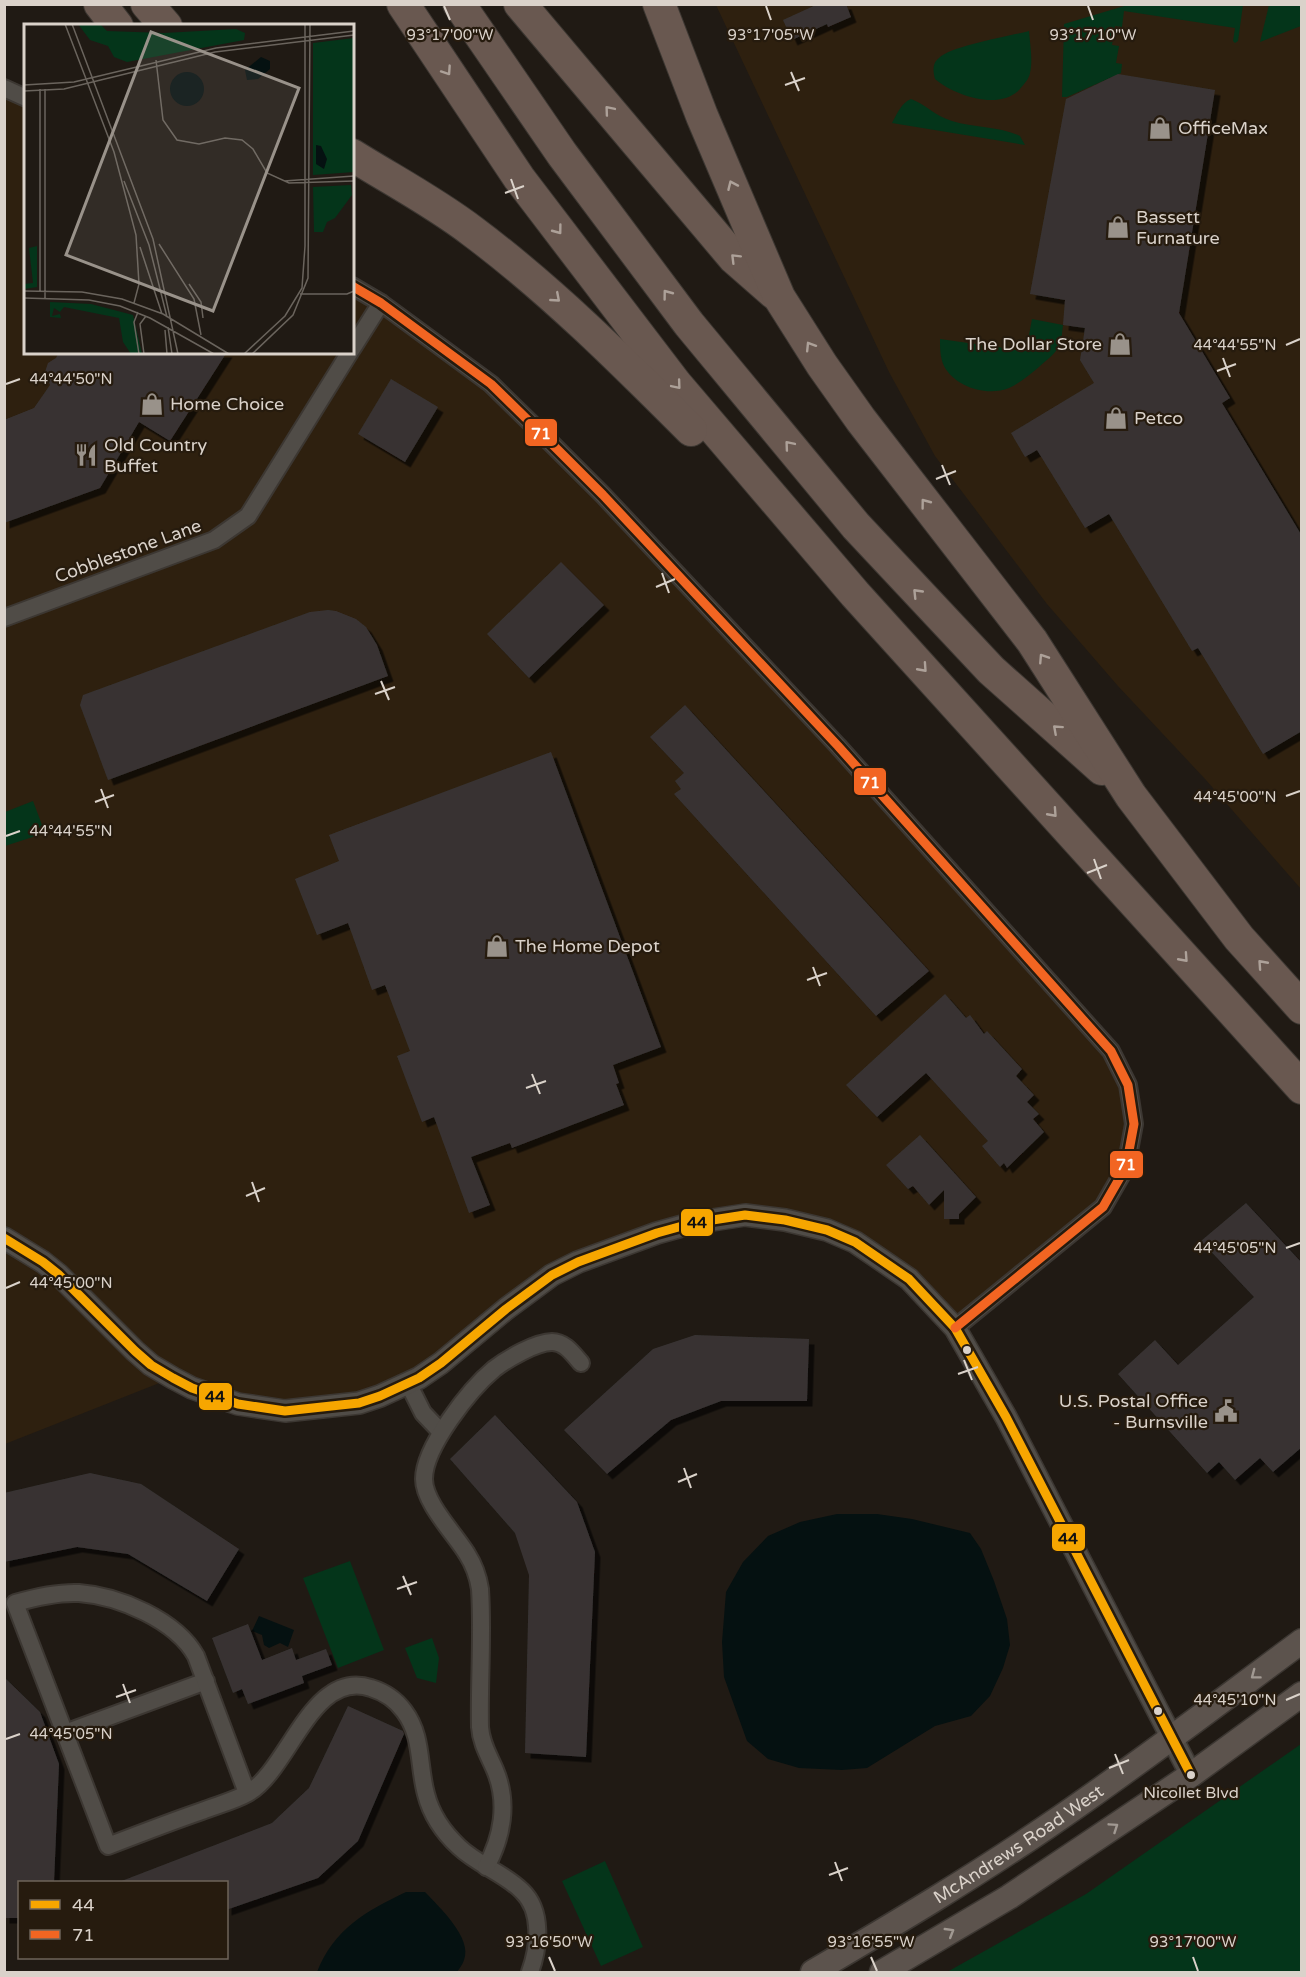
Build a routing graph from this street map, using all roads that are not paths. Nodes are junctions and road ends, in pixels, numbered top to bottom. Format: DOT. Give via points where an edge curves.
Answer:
graph roads {
  1 [pos="100,4"];
  2 [pos="147,4"];
  3 [pos="403,4"];
  4 [pos="459,4"];
  5 [pos="520,4"];
  6 [pos="659,4"];
  7 [pos="115,24"];
  8 [pos="164,24"];
  9 [pos="4,88"];
  10 [pos="24,97"];
  11 [pos="354,156"];
  12 [pos="354,181"];
  13 [pos="521,269"];
  14 [pos="354,287"];
  15 [pos="779,297"];
  16 [pos="381,303"];
  17 [pos="354,346"];
  18 [pos="349,354"];
  19 [pos="855,594"];
  20 [pos="4,618"];
  21 [pos="1131,796"];
  22 [pos="1302,1008"];
  23 [pos="1302,1089"];
  24 [pos="4,1238"];
  25 [pos="955,1328"];
  26 [pos="581,1363"];
  27 [pos="408,1383"];
  28 [pos="441,1432"];
  29 [pos="1302,1641"];
  30 [pos="206,1681"];
  31 [pos="1302,1694"];
  32 [pos="65,1733"];
  33 [pos="1171,1738"];
  34 [pos="1191,1775"];
  35 [pos="247,1793"];
  36 [pos="486,1867"];
  37 [pos="530,1972"];
  38 [pos="813,1972"];
  39 [pos="882,1972"];
  1 -- 7 [label="highway"];
  2 -- 8 [label="highway"];
  3 -- 19 [label="highway, one-way" via="519,178 637,334"];
  21 -- 4 [label="highway, one-way" via="991,670 856,525 689,324 562,154"];
  15 -- 5 [label="highway, one-way" via="734,258"];
  15 -- 6 [label="highway, one-way"];
  9 -- 10 [label="street"];
  11 -- 13 [label="highway" via="441,209"];
  12 -- 13 [label="highway"];
  13 -- 19 [label="highway, one-way" via="590,330"];
  14 -- 16 [label="street"];
  21 -- 15 [label="highway, one-way" via="1032,641 861,420"];
  16 -- 17 [label="street, Cobblestone Lane"];
  16 -- 25 [label="street" via="491,384 603,495 838,746 1111,1051 1128,1085 1134,1124 1126,1167 1103,1207"];
  18 -- 20 [label="street, Cobblestone Lane" via="248,516 214,540"];
  19 -- 23 [label="highway, one-way"];
  22 -- 21 [label="highway, one-way" via="1239,938"];
  24 -- 27 [label="street" via="58,1274 151,1365 217,1398 285,1411 311,1409 359,1403"];
  25 -- 27 [label="street" via="909,1279 855,1242 827,1230 745,1215 657,1233 569,1266 528,1292 441,1364"];
  25 -- 33 [label="street" via="1006,1417"];
  26 -- 28 [label="street" via="567,1348 553,1342 527,1350 494,1370"];
  27 -- 28 [label="street" via="423,1413"];
  28 -- 36 [label="street" via="427,1462 424,1481 430,1500 468,1556 478,1579 481,1736 502,1794 500,1837"];
  29 -- 33 [label="main road, McAndrews Road West, one-way"];
  30 -- 32 [label="street"];
  30 -- 32 [label="street" via="196,1656 181,1635 125,1604 102,1596 69,1593 15,1603"];
  30 -- 35 [label="street"];
  31 -- 34 [label="main road, McAndrews Road West"];
  32 -- 35 [label="street" via="108,1846"];
  33 -- 34 [label="street"];
  33 -- 38 [label="main road, McAndrews Road West" via="949,1892"];
  39 -- 34 [label="main road, McAndrews Road West, one-way" via="1009,1897"];
  35 -- 36 [label="street" via="273,1770 322,1701 342,1687 362,1685 397,1702 419,1743 425,1792 435,1816 453,1842"];
  36 -- 37 [label="street" via="523,1892 533,1908 538,1937"];
}
